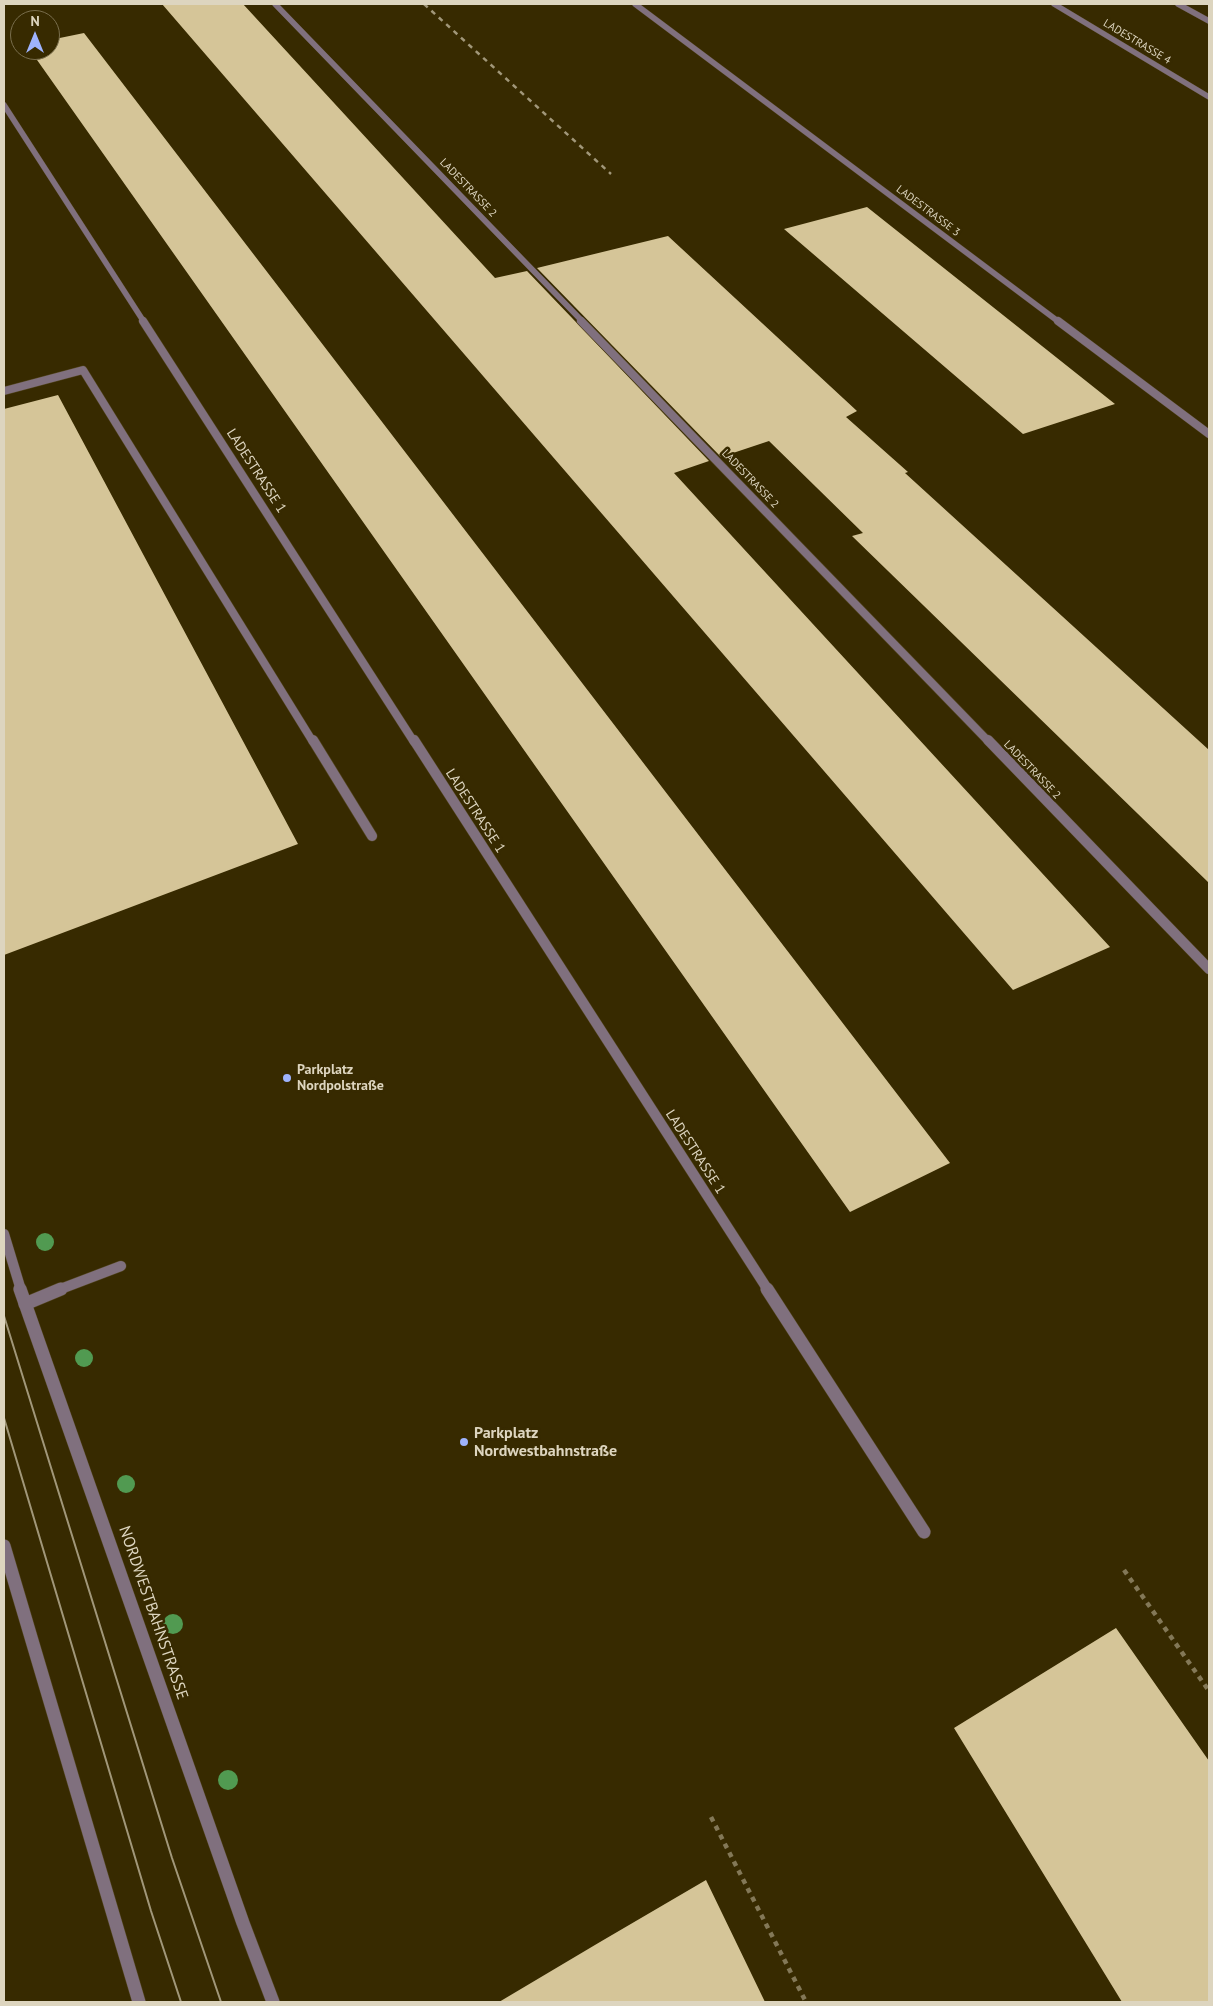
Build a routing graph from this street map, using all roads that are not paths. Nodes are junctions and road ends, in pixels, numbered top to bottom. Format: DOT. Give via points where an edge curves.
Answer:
graph roads {
  1 [pos="275,4"];
  2 [pos="635,4"];
  3 [pos="1054,4"];
  4 [pos="1178,4"];
  5 [pos="1209,21"];
  6 [pos="1209,97"];
  7 [pos="4,105"];
  8 [pos="4,390"];
  9 [pos="1209,434"];
  10 [pos="372,836"];
  11 [pos="1209,969"];
  12 [pos="4,1234"];
  13 [pos="120,1266"];
  14 [pos="25,1304"];
  15 [pos="924,1532"];
  16 [pos="4,1546"];
  17 [pos="140,2002"];
  18 [pos="273,2002"];
  1 -- 11 [label="street, LADESTRASSE 2"];
  2 -- 9 [label="street, LADESTRASSE 3"];
  3 -- 6 [label="street, LADESTRASSE 4"];
  4 -- 5 [label="street"];
  7 -- 15 [label="street, LADESTRASSE 1"];
  8 -- 10 [label="street" via="83,370"];
  12 -- 14 [label="street, NORDWESTBAHNSTRASSE"];
  13 -- 14 [label="street"];
  14 -- 18 [label="street, NORDWESTBAHNSTRASSE"];
  16 -- 17 [label="street"];
}
